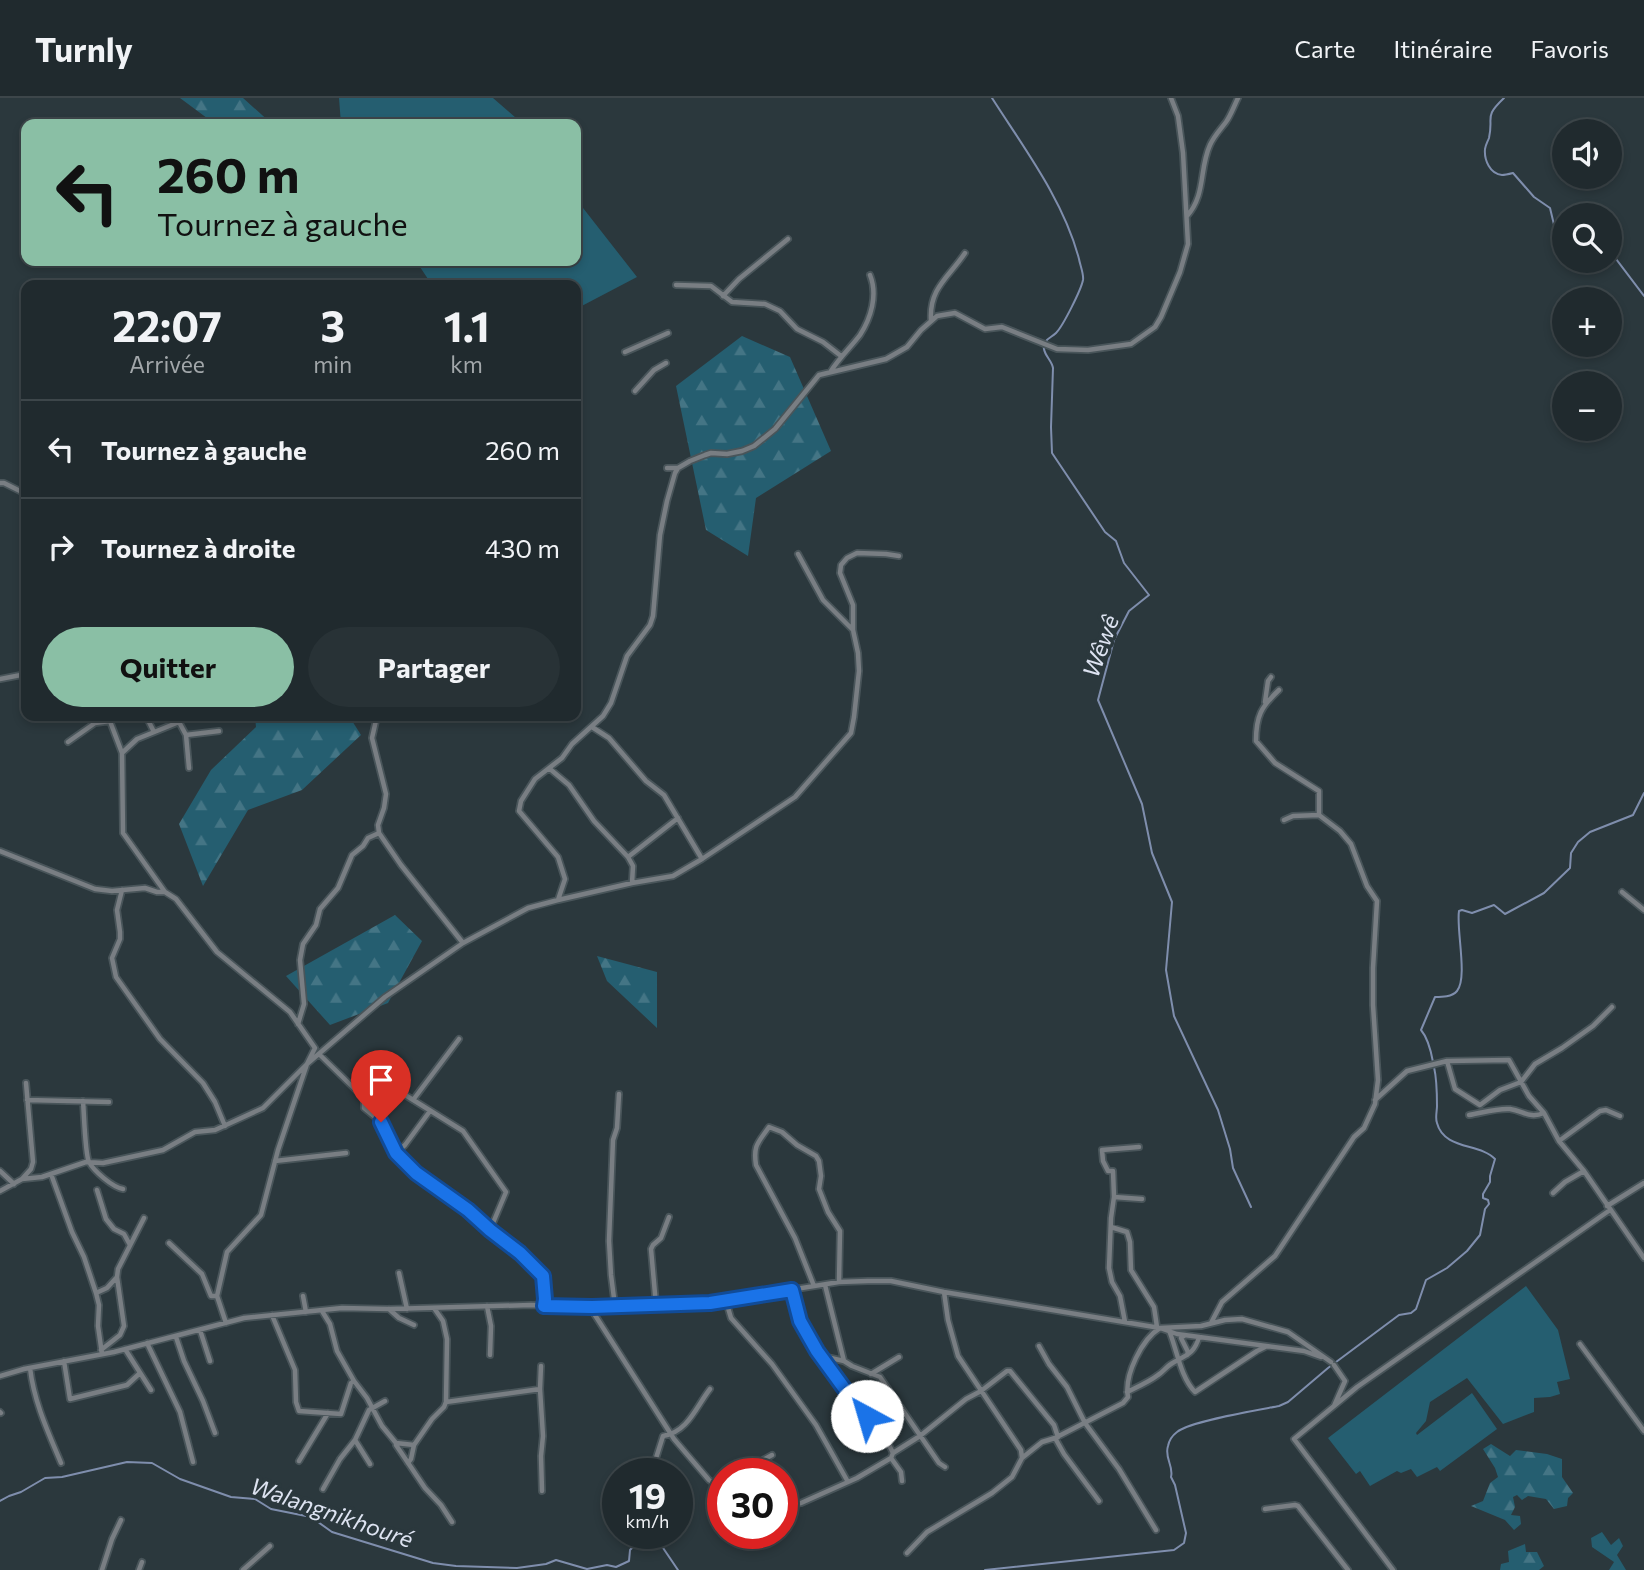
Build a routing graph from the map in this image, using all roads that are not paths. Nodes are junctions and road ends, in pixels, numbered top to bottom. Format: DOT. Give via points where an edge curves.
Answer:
graph roads {
  1 [pos="1171,98"];
  2 [pos="1238,98"];
  3 [pos="1187,216"];
  4 [pos="788,239"];
  5 [pos="965,253"];
  6 [pos="870,275"];
  7 [pos="676,285"];
  8 [pos="723,296"];
  9 [pos="931,321"];
  10 [pos="668,333"];
  11 [pos="625,352"];
  12 [pos="841,356"];
  13 [pos="666,363"];
  14 [pos="830,372"];
  15 [pos="635,391"];
  16 [pos="667,468"];
  17 [pos="678,468"];
  18 [pos="0,483"];
  19 [pos="21,492"];
  20 [pos="798,554"];
  21 [pos="899,556"];
  22 [pos="853,630"];
  23 [pos="21,675"];
  24 [pos="1271,677"];
  25 [pos="0,680"];
  26 [pos="1279,690"];
  27 [pos="1265,703"];
  28 [pos="101,721"];
  29 [pos="110,721"];
  30 [pos="148,721"];
  31 [pos="376,721"];
  32 [pos="592,727"];
  33 [pos="219,731"];
  34 [pos="154,732"];
  35 [pos="186,735"];
  36 [pos="68,743"];
  37 [pos="122,753"];
  38 [pos="189,768"];
  39 [pos="550,769"];
  40 [pos="1319,815"];
  41 [pos="678,818"];
  42 [pos="1284,820"];
  43 [pos="379,833"];
  44 [pos="0,852"];
  45 [pos="628,857"];
  46 [pos="702,859"];
  47 [pos="152,873"];
  48 [pos="632,883"];
  49 [pos="145,888"];
  50 [pos="122,890"];
  51 [pos="165,892"];
  52 [pos="1622,892"];
  53 [pos="558,900"];
  54 [pos="1644,910"];
  55 [pos="463,943"];
  56 [pos="1612,1007"];
  57 [pos="298,1024"];
  58 [pos="458,1039"];
  59 [pos="315,1048"];
  60 [pos="319,1054"];
  61 [pos="1447,1061"];
  62 [pos="307,1064"];
  63 [pos="1521,1082"];
  64 [pos="26,1083"];
  65 [pos="619,1094"];
  66 [pos="364,1098"];
  67 [pos="27,1100"];
  68 [pos="413,1100"];
  69 [pos="1375,1100"];
  70 [pos="83,1101"];
  71 [pos="109,1102"];
  72 [pos="430,1111"];
  73 [pos="1544,1113"];
  74 [pos="1469,1115"];
  75 [pos="1620,1116"];
  76 [pos="225,1126"];
  77 [pos="1559,1141"];
  78 [pos="1139,1147"];
  79 [pos="346,1153"];
  80 [pos="396,1153"];
  81 [pos="89,1161"];
  82 [pos="275,1161"];
  83 [pos="31,1169"];
  84 [pos="0,1171"];
  85 [pos="1584,1171"];
  86 [pos="51,1174"];
  87 [pos="32,1178"];
  88 [pos="22,1179"];
  89 [pos="14,1184"];
  90 [pos="1643,1186"];
  91 [pos="122,1189"];
  92 [pos="97,1190"];
  93 [pos="0,1191"];
  94 [pos="1553,1193"];
  95 [pos="1114,1198"];
  96 [pos="1142,1199"];
  97 [pos="1608,1208"];
  98 [pos="669,1217"];
  99 [pos="144,1218"];
  100 [pos="1111,1227"];
  101 [pos="490,1230"];
  102 [pos="169,1243"];
  103 [pos="130,1245"];
  104 [pos="1644,1258"];
  105 [pos="399,1273"];
  106 [pos="117,1276"];
  107 [pos="839,1282"];
  108 [pos="825,1284"];
  109 [pos="814,1286"];
  110 [pos="792,1290"];
  111 [pos="944,1292"];
  112 [pos="96,1293"];
  113 [pos="217,1296"];
  114 [pos="303,1296"];
  115 [pos="726,1301"];
  116 [pos="656,1305"];
  117 [pos="487,1306"];
  118 [pos="544,1306"];
  119 [pos="615,1306"];
  120 [pos="592,1307"];
  121 [pos="434,1308"];
  122 [pos="407,1309"];
  123 [pos="322,1310"];
  124 [pos="389,1310"];
  125 [pos="306,1312"];
  126 [pos="272,1315"];
  127 [pos="1125,1322"];
  128 [pos="226,1323"];
  129 [pos="1210,1323"];
  130 [pos="414,1325"];
  131 [pos="1158,1328"];
  132 [pos="200,1330"];
  133 [pos="1169,1332"];
  134 [pos="1185,1335"];
  135 [pos="176,1337"];
  136 [pos="1199,1337"];
  137 [pos="147,1343"];
  138 [pos="1580,1344"];
  139 [pos="1040,1346"];
  140 [pos="1265,1347"];
  141 [pos="125,1349"];
  142 [pos="102,1352"];
  143 [pos="490,1355"];
  144 [pos="821,1355"];
  145 [pos="1187,1356"];
  146 [pos="899,1357"];
  147 [pos="64,1361"];
  148 [pos="210,1361"];
  149 [pos="844,1361"];
  150 [pos="1179,1361"];
  151 [pos="1334,1365"];
  152 [pos="541,1366"];
  153 [pos="30,1368"];
  154 [pos="140,1373"];
  155 [pos="871,1374"];
  156 [pos="0,1376"];
  157 [pos="354,1381"];
  158 [pos="540,1389"];
  159 [pos="710,1389"];
  160 [pos="150,1390"];
  161 [pos="981,1391"];
  162 [pos="1127,1393"];
  163 [pos="385,1401"];
  164 [pos="446,1402"];
  165 [pos="1334,1406"];
  166 [pos="372,1408"];
  167 [pos="328,1413"];
  168 [pos="1085,1423"];
  169 [pos="1644,1431"];
  170 [pos="215,1433"];
  171 [pos="920,1436"];
  172 [pos="673,1437"];
  173 [pos="1056,1438"];
  174 [pos="355,1440"];
  175 [pos="396,1443"];
  176 [pos="414,1445"];
  177 [pos="892,1456"];
  178 [pos="656,1458"];
  179 [pos="1022,1458"];
  180 [pos="299,1461"];
  181 [pos="193,1462"];
  182 [pos="61,1463"];
  183 [pos="408,1463"];
  184 [pos="370,1464"];
  185 [pos="944,1466"];
  186 [pos="707,1478"];
  187 [pos="902,1481"];
  188 [pos="848,1482"];
  189 [pos="323,1489"];
  190 [pos="542,1491"];
  191 [pos="1100,1502"];
  192 [pos="798,1504"];
  193 [pos="1265,1509"];
  194 [pos="121,1520"];
  195 [pos="452,1522"];
  196 [pos="1156,1531"];
  197 [pos="270,1546"];
  198 [pos="907,1553"];
  199 [pos="142,1562"];
  200 [pos="102,1570"];
  201 [pos="138,1570"];
  202 [pos="243,1570"];
  203 [pos="1348,1570"];
  204 [pos="1393,1570"];
  1 -- 3 [label="street" via="1182,141"];
  2 -- 3 [label="street" via="1203,160 1199,195"];
  3 -- 9 [label="street" via="1188,244 1161,317 1151,331 1130,344 1057,349 1002,327 985,329 955,313"];
  4 -- 8 [label="street"];
  5 -- 9 [label="street" via="937,288"];
  6 -- 12 [label="street" via="872,311 860,335"];
  7 -- 8 [label="street" via="711,286"];
  8 -- 12 [label="street" via="732,302 765,304 780,311 797,328"];
  9 -- 14 [label="street" via="896,354"];
  10 -- 11 [label="street"];
  12 -- 14 [label="street"];
  13 -- 15 [label="street"];
  14 -- 17 [label="street" via="819,375 775,429 754,446 727,454 711,453"];
  16 -- 17 [label="street"];
  17 -- 32 [label="street" via="660,535 653,616 627,656 611,703"];
  18 -- 19 [label="street"];
  20 -- 22 [label="street" via="823,600"];
  21 -- 22 [label="street" via="857,553 842,562 840,572 853,605"];
  22 -- 46 [label="street" via="859,671 851,733 795,797"];
  23 -- 25 [label="street"];
  24 -- 27 [label="street"];
  26 -- 27 [label="street"];
  27 -- 40 [label="street" via="1256,741 1275,763 1319,791"];
  28 -- 36 [label="street"];
  29 -- 37 [label="street"];
  30 -- 34 [label="street"];
  31 -- 43 [label="street" via="372,738 386,794"];
  32 -- 39 [label="street"];
  32 -- 41 [label="street" via="609,738 664,795"];
  33 -- 35 [label="street"];
  34 -- 35 [label="street" via="179,722"];
  34 -- 37 [label="street" via="136,739"];
  35 -- 38 [label="street"];
  37 -- 47 [label="street" via="123,833"];
  39 -- 45 [label="street" via="569,785"];
  39 -- 53 [label="street" via="529,786 519,811 558,856 565,879"];
  40 -- 42 [label="street"];
  40 -- 69 [label="street" via="1350,844 1377,901"];
  41 -- 45 [label="street"];
  41 -- 46 [label="street"];
  43 -- 55 [label="street"];
  43 -- 57 [label="street" via="352,855 338,888 320,909 303,944 304,1004"];
  44 -- 50 [label="street" via="96,889"];
  45 -- 48 [label="street" via="633,866"];
  46 -- 48 [label="street" via="673,876"];
  47 -- 49 [label="street"];
  47 -- 51 [label="street"];
  48 -- 53 [label="street"];
  49 -- 50 [label="street"];
  49 -- 51 [label="street"];
  50 -- 76 [label="street" via="117,910 120,939 112,958 116,977 160,1039 203,1083"];
  51 -- 57 [label="street" via="176,899 217,952 290,1012"];
  52 -- 54 [label="street"];
  53 -- 55 [label="street" via="528,908"];
  55 -- 60 [label="street" via="385,997"];
  56 -- 63 [label="street" via="1593,1026 1535,1064"];
  57 -- 59 [label="street"];
  58 -- 68 [label="street"];
  59 -- 60 [label="street"];
  59 -- 62 [label="street"];
  60 -- 62 [label="street"];
  60 -- 66 [label="street"];
  61 -- 63 [label="street" via="1509,1060"];
  61 -- 63 [label="street" via="1455,1089 1480,1105"];
  61 -- 69 [label="street" via="1407,1071"];
  62 -- 76 [label="street" via="263,1108"];
  62 -- 82 [label="street"];
  63 -- 73 [label="street"];
  64 -- 67 [label="street"];
  65 -- 119 [label="street" via="609,1241"];
  66 -- 68 [label="street" via="402,1093"];
  66 -- 80 [label="street" via="364,1108 381,1122"];
  67 -- 70 [label="street"];
  67 -- 83 [label="street"];
  68 -- 72 [label="street"];
  69 -- 129 [label="street" via="1363,1128 1275,1256 1222,1302"];
  70 -- 71 [label="street"];
  70 -- 81 [label="street"];
  72 -- 80 [label="street"];
  72 -- 101 [label="street" via="463,1131 506,1192"];
  73 -- 74 [label="street" via="1532,1116 1512,1109"];
  73 -- 77 [label="street"];
  75 -- 77 [label="street" via="1600,1111"];
  76 -- 81 [label="street" via="195,1132 163,1150 103,1163"];
  77 -- 85 [label="street"];
  78 -- 95 [label="street" via="1102,1150 1104,1165 1113,1171"];
  79 -- 82 [label="street"];
  80 -- 101 [label="street"];
  81 -- 86 [label="street"];
  81 -- 91 [label="street" via="106,1181"];
  82 -- 113 [label="street" via="261,1215 227,1252"];
  83 -- 87 [label="street"];
  83 -- 88 [label="street"];
  84 -- 89 [label="street"];
  85 -- 94 [label="street"];
  85 -- 97 [label="street"];
  86 -- 87 [label="street"];
  86 -- 112 [label="street"];
  87 -- 88 [label="street"];
  88 -- 89 [label="street"];
  89 -- 93 [label="street"];
  90 -- 97 [label="street"];
  92 -- 103 [label="street" via="106,1219"];
  95 -- 96 [label="street"];
  95 -- 100 [label="street"];
  97 -- 104 [label="street"];
  97 -- 165 [label="street"];
  98 -- 116 [label="street" via="651,1249"];
  99 -- 103 [label="street"];
  100 -- 127 [label="street" via="1109,1268"];
  100 -- 131 [label="street" via="1127,1232 1131,1270 1154,1307"];
  101 -- 118 [label="street" via="543,1276"];
  102 -- 113 [label="street" via="202,1274 211,1296"];
  103 -- 106 [label="street"];
  105 -- 122 [label="street"];
  106 -- 112 [label="street"];
  106 -- 142 [label="street" via="124,1326"];
  107 -- 108 [label="street"];
  107 -- 109 [label="street" via="839,1231 820,1189 819,1161 769,1127 755,1148 756,1165 795,1238"];
  107 -- 111 [label="street" via="891,1281"];
  108 -- 109 [label="street"];
  108 -- 149 [label="street"];
  109 -- 110 [label="street"];
  110 -- 115 [label="street"];
  110 -- 144 [label="street" via="800,1321"];
  111 -- 127 [label="street"];
  111 -- 161 [label="street" via="958,1356"];
  112 -- 142 [label="street"];
  113 -- 128 [label="street"];
  114 -- 125 [label="street"];
  115 -- 116 [label="street"];
  115 -- 188 [label="street" via="731,1318 816,1424"];
  116 -- 119 [label="street"];
  117 -- 118 [label="street"];
  117 -- 121 [label="street"];
  117 -- 143 [label="street"];
  118 -- 120 [label="street"];
  119 -- 120 [label="street"];
  120 -- 172 [label="street"];
  121 -- 122 [label="street"];
  121 -- 164 [label="street" via="447,1339"];
  122 -- 124 [label="street"];
  123 -- 124 [label="street"];
  123 -- 125 [label="street"];
  123 -- 157 [label="street"];
  124 -- 130 [label="street"];
  125 -- 126 [label="street"];
  126 -- 128 [label="street"];
  126 -- 167 [label="street" via="295,1370 299,1411"];
  127 -- 131 [label="street"];
  128 -- 132 [label="street"];
  129 -- 131 [label="street"];
  129 -- 140 [label="street" via="1242,1319 1288,1332 1331,1362 1304,1351"];
  131 -- 133 [label="street"];
  131 -- 162 [label="street" via="1140,1349"];
  132 -- 135 [label="street"];
  132 -- 148 [label="street"];
  133 -- 134 [label="street"];
  133 -- 150 [label="street"];
  134 -- 136 [label="street"];
  134 -- 145 [label="street" via="1181,1338"];
  135 -- 137 [label="street"];
  135 -- 170 [label="street"];
  136 -- 140 [label="street"];
  136 -- 145 [label="street"];
  137 -- 141 [label="street"];
  137 -- 181 [label="street" via="180,1412"];
  138 -- 169 [label="street"];
  139 -- 168 [label="street"];
  140 -- 150 [label="street" via="1195,1392"];
  141 -- 142 [label="street"];
  141 -- 154 [label="street"];
  142 -- 147 [label="street"];
  144 -- 149 [label="street"];
  144 -- 177 [label="street" via="885,1437"];
  145 -- 150 [label="street"];
  146 -- 155 [label="street"];
  147 -- 153 [label="street"];
  147 -- 154 [label="street" via="69,1399 127,1385"];
  149 -- 155 [label="street"];
  150 -- 162 [label="street"];
  151 -- 165 [label="street" via="1345,1381"];
  152 -- 158 [label="street"];
  153 -- 156 [label="street"];
  153 -- 182 [label="street" via="41,1415"];
  154 -- 160 [label="street"];
  155 -- 171 [label="street" via="880,1377"];
  157 -- 166 [label="street"];
  157 -- 167 [label="street" via="341,1414"];
  158 -- 164 [label="street"];
  158 -- 190 [label="street"];
  159 -- 172 [label="street" via="686,1426"];
  161 -- 171 [label="street"];
  161 -- 173 [label="street" via="1010,1371 1054,1425"];
  161 -- 179 [label="street"];
  162 -- 168 [label="street" via="1123,1403"];
  163 -- 166 [label="street"];
  164 -- 176 [label="street"];
  165 -- 204 [label="street" via="1294,1439"];
  166 -- 174 [label="street"];
  166 -- 175 [label="street"];
  167 -- 180 [label="street"];
  168 -- 173 [label="street"];
  168 -- 196 [label="street"];
  171 -- 177 [label="street"];
  171 -- 185 [label="street"];
  172 -- 178 [label="street" via="663,1436"];
  172 -- 186 [label="street"];
  173 -- 179 [label="street" via="1042,1442"];
  173 -- 191 [label="street"];
  174 -- 184 [label="street"];
  174 -- 189 [label="street"];
  175 -- 176 [label="street"];
  175 -- 183 [label="street"];
  176 -- 183 [label="street"];
  177 -- 187 [label="street"];
  177 -- 188 [label="street"];
  179 -- 198 [label="street" via="1012,1477 927,1532"];
  183 -- 195 [label="street"];
  188 -- 192 [label="street"];
  193 -- 203 [label="street" via="1298,1506"];
  194 -- 200 [label="street"];
  197 -- 202 [label="street"];
  199 -- 201 [label="street"];
}
